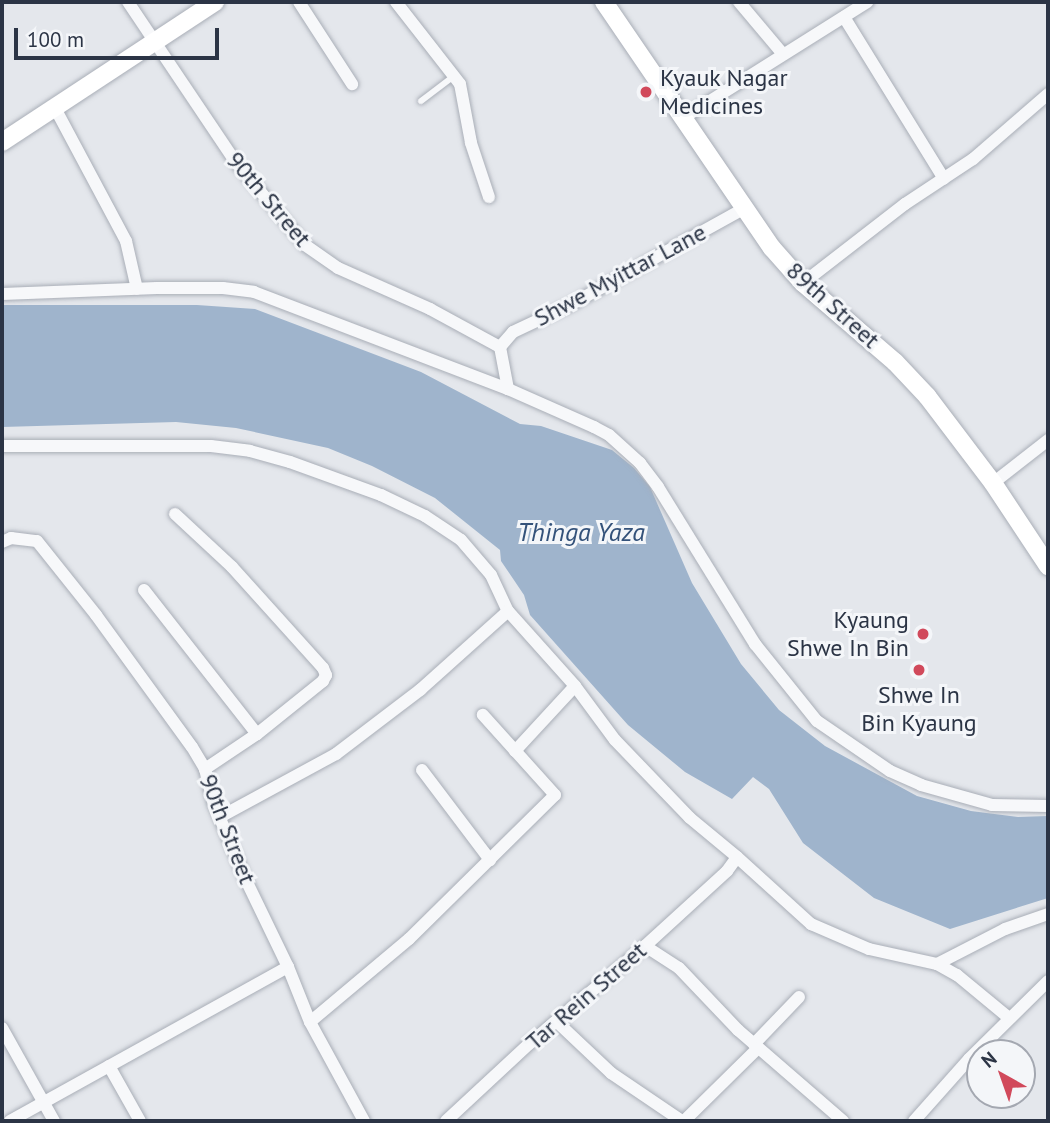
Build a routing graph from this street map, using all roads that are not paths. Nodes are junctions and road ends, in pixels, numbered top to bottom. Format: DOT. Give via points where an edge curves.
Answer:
graph roads {
  1 [pos="128,2"];
  2 [pos="215,2"];
  3 [pos="299,2"];
  4 [pos="396,2"];
  5 [pos="604,2"];
  6 [pos="739,2"];
  7 [pos="867,2"];
  8 [pos="844,18"];
  9 [pos="157,41"];
  10 [pos="783,54"];
  11 [pos="456,75"];
  12 [pos="352,84"];
  13 [pos="1048,95"];
  14 [pos="421,101"];
  15 [pos="55,108"];
  16 [pos="683,118"];
  17 [pos="2,142"];
  18 [pos="944,180"];
  19 [pos="489,197"];
  20 [pos="746,208"];
  21 [pos="803,283"];
  22 [pos="137,289"];
  23 [pos="2,295"];
  24 [pos="500,347"];
  25 [pos="508,389"];
  26 [pos="1048,440"];
  27 [pos="2,446"];
  28 [pos="993,484"];
  29 [pos="175,514"];
  30 [pos="2,542"];
  31 [pos="1048,566"];
  32 [pos="144,590"];
  33 [pos="508,611"];
  34 [pos="575,686"];
  35 [pos="483,715"];
  36 [pos="257,734"];
  37 [pos="515,751"];
  38 [pos="205,768"];
  39 [pos="422,770"];
  40 [pos="1048,806"];
  41 [pos="220,817"];
  42 [pos="737,857"];
  43 [pos="490,860"];
  44 [pos="1048,914"];
  45 [pos="645,946"];
  46 [pos="937,964"];
  47 [pos="288,967"];
  48 [pos="1048,981"];
  49 [pos="799,997"];
  50 [pos="1009,1018"];
  51 [pos="556,1021"];
  52 [pos="310,1022"];
  53 [pos="2,1028"];
  54 [pos="756,1046"];
  55 [pos="109,1066"];
  56 [pos="42,1103"];
  57 [pos="10,1121"];
  58 [pos="54,1121"];
  59 [pos="141,1121"];
  60 [pos="365,1121"];
  61 [pos="446,1121"];
  62 [pos="683,1121"];
  63 [pos="843,1121"];
  64 [pos="914,1121"];
  1 -- 9 [label="street, 90th Street"];
  2 -- 9 [label="main road"];
  3 -- 12 [label="street"];
  4 -- 11 [label="street"];
  5 -- 16 [label="main road, 89th Street"];
  6 -- 10 [label="street"];
  7 -- 8 [label="street"];
  8 -- 10 [label="street"];
  8 -- 18 [label="street"];
  9 -- 15 [label="main road"];
  9 -- 24 [label="street, 90th Street" via="234,160 305,245 338,268"];
  10 -- 16 [label="street"];
  11 -- 14 [label="lane"];
  11 -- 19 [label="street"];
  13 -- 18 [label="street"];
  15 -- 17 [label="main road"];
  15 -- 22 [label="street" via="126,241"];
  16 -- 20 [label="main road, 89th Street"];
  18 -- 21 [label="street" via="905,204"];
  20 -- 21 [label="main road, 89th Street" via="772,248"];
  20 -- 24 [label="street, Shwe Myittar Lane" via="513,332"];
  21 -- 28 [label="main road, 89th Street" via="911,378"];
  22 -- 23 [label="street"];
  22 -- 25 [label="street" via="223,288 272,296"];
  24 -- 25 [label="street"];
  25 -- 40 [label="street" via="609,435 640,463 754,644 817,721 890,771 921,785 992,804"];
  26 -- 28 [label="street"];
  27 -- 33 [label="street" via="211,446 290,462 382,495 461,540 491,575"];
  28 -- 31 [label="main road, 89th Street"];
  29 -- 36 [label="street" via="232,568 326,675"];
  30 -- 38 [label="street, 90th Street" via="11,538 37,541 54,559"];
  32 -- 36 [label="street"];
  33 -- 34 [label="street"];
  33 -- 41 [label="street" via="420,690 336,754"];
  34 -- 37 [label="street"];
  34 -- 42 [label="street" via="615,740 690,818"];
  35 -- 37 [label="street"];
  36 -- 38 [label="street"];
  37 -- 43 [label="street" via="555,795"];
  38 -- 41 [label="street, 90th Street"];
  39 -- 43 [label="street"];
  41 -- 47 [label="street, 90th Street"];
  42 -- 45 [label="street, Tar Rein Street"];
  42 -- 46 [label="street" via="800,915 834,936 869,950"];
  43 -- 52 [label="street" via="409,939"];
  44 -- 46 [label="street" via="1005,929"];
  45 -- 51 [label="street, Tar Rein Street"];
  45 -- 54 [label="street" via="679,968"];
  46 -- 50 [label="street"];
  47 -- 52 [label="street, 90th Street"];
  47 -- 55 [label="street"];
  48 -- 50 [label="street"];
  49 -- 54 [label="street"];
  50 -- 64 [label="street"];
  51 -- 61 [label="street, Tar Rein Street"];
  51 -- 62 [label="street" via="611,1073"];
  52 -- 60 [label="street, 90th Street"];
  53 -- 56 [label="street"];
  54 -- 62 [label="street"];
  54 -- 63 [label="street"];
  55 -- 56 [label="street"];
  55 -- 59 [label="street"];
  56 -- 57 [label="street"];
  56 -- 58 [label="street"];
}
